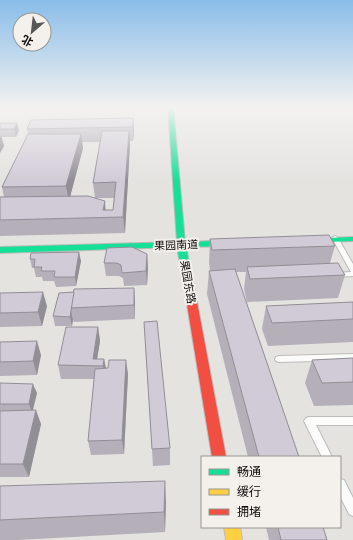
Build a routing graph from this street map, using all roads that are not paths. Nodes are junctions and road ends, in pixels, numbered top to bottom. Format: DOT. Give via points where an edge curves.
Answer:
graph roads {
  1 [pos="168,131"];
  2 [pos="171,131"];
  3 [pos="335,238"];
  4 [pos="353,239"];
  5 [pos="297,241"];
  6 [pos="243,243"];
  7 [pos="178,245"];
  8 [pos="0,250"];
  9 [pos="353,270"];
  10 [pos="353,274"];
  11 [pos="330,275"];
  12 [pos="190,347"];
  13 [pos="353,356"];
  14 [pos="279,359"];
  15 [pos="353,421"];
  16 [pos="219,456"];
  17 [pos="327,456"];
  18 [pos="341,486"];
  19 [pos="353,510"];
  20 [pos="232,528"];
  21 [pos="234,540"];
  1 -- 7 [label="street, 果园东路"];
  2 -- 7 [label="street, 果园东路"];
  3 -- 4 [label="street"];
  3 -- 5 [label="street"];
  3 -- 9 [label="lane"];
  6 -- 7 [label="street, 果园南道"];
  7 -- 8 [label="street, 果园南道"];
  7 -- 12 [label="street, 果园东路"];
  7 -- 16 [label="street, 果园东路"];
  10 -- 11 [label="lane"];
  13 -- 14 [label="lane"];
  15 -- 17 [label="lane" via="310,421"];
  18 -- 19 [label="lane"];
  20 -- 21 [label="street"];
}
